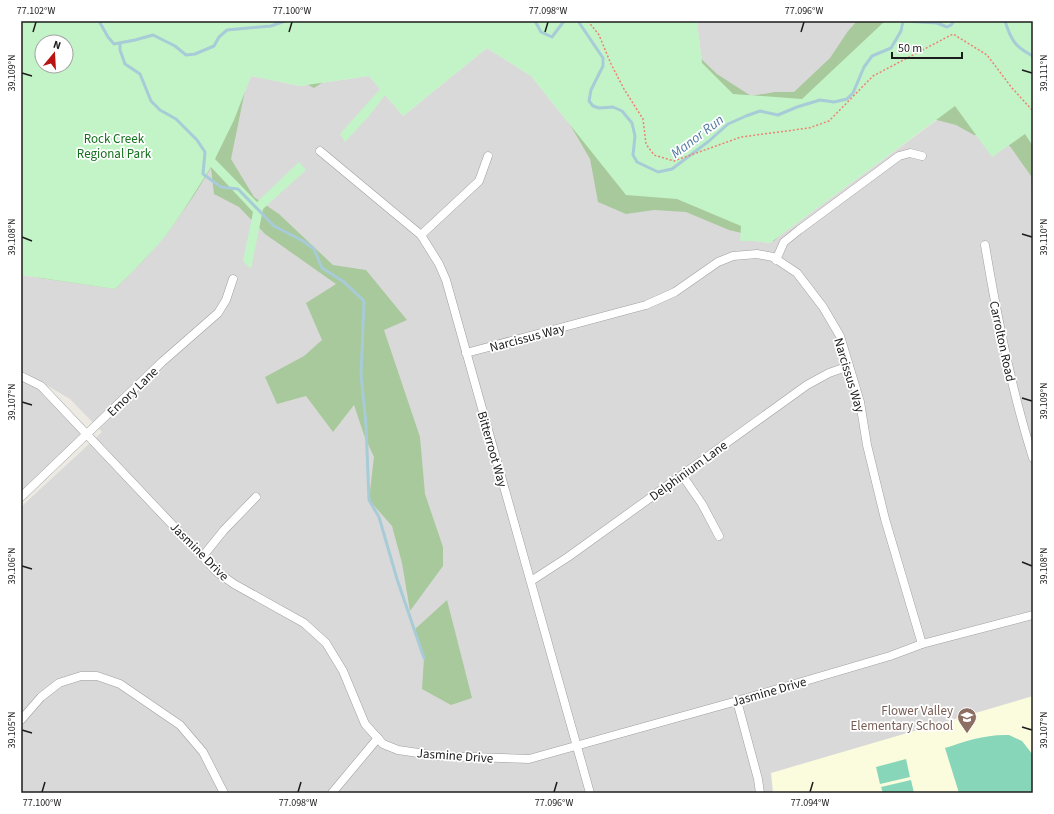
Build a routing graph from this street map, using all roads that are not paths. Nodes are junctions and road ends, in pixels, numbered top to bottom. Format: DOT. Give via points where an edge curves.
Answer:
graph roads {
  1 [pos="320,151"];
  2 [pos="488,156"];
  3 [pos="922,156"];
  4 [pos="421,235"];
  5 [pos="985,245"];
  6 [pos="776,260"];
  7 [pos="233,279"];
  8 [pos="466,353"];
  9 [pos="849,366"];
  10 [pos="21,376"];
  11 [pos="88,434"];
  12 [pos="1033,458"];
  13 [pos="682,475"];
  14 [pos="21,497"];
  15 [pos="256,497"];
  16 [pos="719,536"];
  17 [pos="203,556"];
  18 [pos="531,581"];
  19 [pos="1033,615"];
  20 [pos="922,644"];
  21 [pos="737,701"];
  22 [pos="21,720"];
  23 [pos="378,738"];
  24 [pos="576,746"];
  25 [pos="224,793"];
  26 [pos="332,793"];
  27 [pos="590,793"];
  28 [pos="760,793"];
  1 -- 4 [label="street, Bitterroot Way"];
  2 -- 4 [label="street" via="479,181"];
  3 -- 6 [label="street" via="910,153 899,156 784,242"];
  4 -- 8 [label="street, Bitterroot Way" via="446,280"];
  5 -- 12 [label="street, Carrolton Road" via="998,323 1020,420"];
  6 -- 8 [label="street, Narcissus Way" via="757,254 733,256 718,262 675,292 646,305"];
  6 -- 9 [label="street, Narcissus Way" via="797,274 823,307 840,336"];
  7 -- 11 [label="street, Emory Lane" via="226,300 218,313 162,362"];
  8 -- 18 [label="street, Bitterroot Way"];
  9 -- 13 [label="street, Delphinium Lane" via="807,385"];
  9 -- 20 [label="street, Narcissus Way" via="860,402 867,445 885,519"];
  10 -- 11 [label="street, Jasmine Drive" via="41,386"];
  11 -- 14 [label="street, Emory Lane"];
  11 -- 17 [label="street, Jasmine Drive"];
  13 -- 16 [label="street" via="702,504"];
  13 -- 18 [label="street, Delphinium Lane"];
  15 -- 17 [label="street"];
  17 -- 23 [label="street, Jasmine Drive" via="217,572 304,623 326,643 343,671 365,724"];
  18 -- 24 [label="street, Bitterroot Way"];
  19 -- 20 [label="street, Jasmine Drive"];
  20 -- 21 [label="street, Jasmine Drive" via="890,656"];
  21 -- 24 [label="street, Jasmine Drive"];
  21 -- 28 [label="street"];
  22 -- 25 [label="street" via="41,697 59,683 81,676 97,676 120,684 180,725 203,752"];
  23 -- 24 [label="street, Jasmine Drive" via="383,744 398,750 439,756 529,759"];
  23 -- 26 [label="street"];
  24 -- 27 [label="street, Bitterroot Way"];
}
